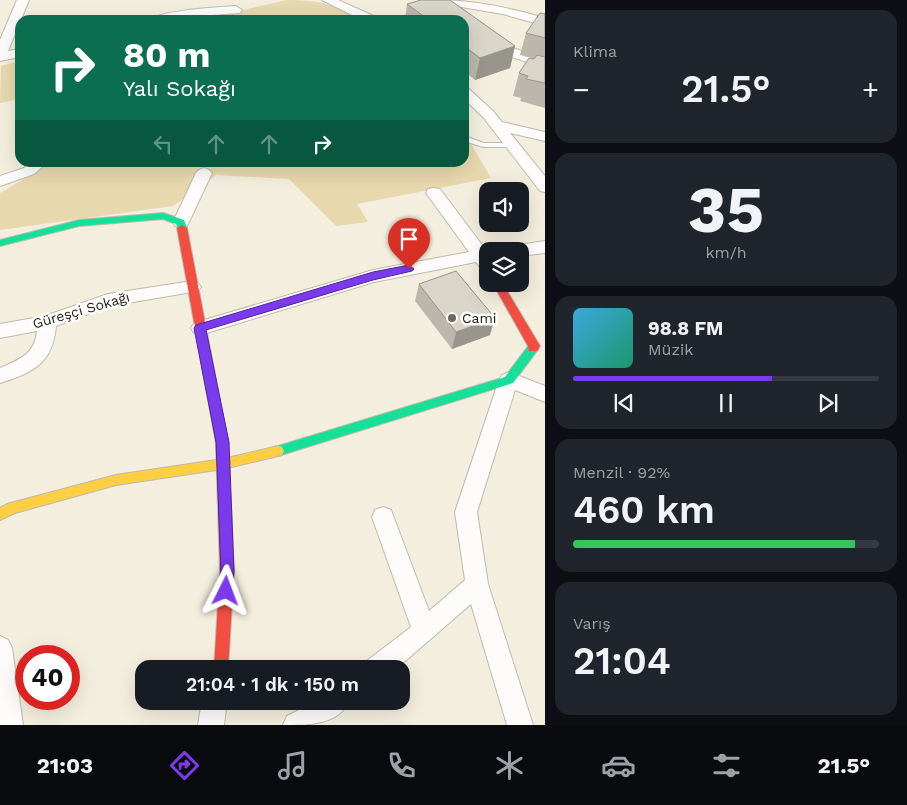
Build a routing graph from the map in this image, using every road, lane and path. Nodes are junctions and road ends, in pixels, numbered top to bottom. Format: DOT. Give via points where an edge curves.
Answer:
graph roads {
  1 [pos="23,0"];
  2 [pos="328,0"];
  3 [pos="438,0"];
  4 [pos="443,0"];
  5 [pos="236,10"];
  6 [pos="17,15"];
  7 [pos="183,15"];
  8 [pos="361,15"];
  9 [pos="459,15"];
  10 [pos="15,19"];
  11 [pos="544,22"];
  12 [pos="480,30"];
  13 [pos="15,54"];
  14 [pos="0,56"];
  15 [pos="544,64"];
  16 [pos="469,97"];
  17 [pos="497,125"];
  18 [pos="544,137"];
  19 [pos="469,140"];
  20 [pos="512,145"];
  21 [pos="34,167"];
  22 [pos="204,173"];
  23 [pos="0,181"];
  24 [pos="544,187"];
  25 [pos="434,194"];
  26 [pos="181,222"];
  27 [pos="0,243"];
  28 [pos="544,247"];
  29 [pos="529,249"];
  30 [pos="479,250"];
  31 [pos="479,259"];
  32 [pos="192,287"];
  33 [pos="503,292"];
  34 [pos="47,322"];
  35 [pos="200,328"];
  36 [pos="0,331"];
  37 [pos="0,376"];
  38 [pos="509,380"];
  39 [pos="544,394"];
  40 [pos="223,464"];
  41 [pos="0,514"];
  42 [pos="383,517"];
  43 [pos="477,584"];
  44 [pos="424,631"];
  45 [pos="0,648"];
  46 [pos="222,660"];
  47 [pos="388,660"];
  48 [pos="214,710"];
  49 [pos="326,710"];
  50 [pos="10,725"];
  51 [pos="211,725"];
  52 [pos="296,725"];
  53 [pos="520,725"];
  1 -- 6 [label="street"];
  2 -- 8 [label="street"];
  3 -- 9 [label="street"];
  4 -- 11 [label="street"];
  5 -- 7 [label="street"];
  10 -- 14 [label="street"];
  12 -- 15 [label="street" via="508,51"];
  13 -- 14 [label="street"];
  16 -- 17 [label="street"];
  17 -- 18 [label="street"];
  17 -- 20 [label="street"];
  19 -- 20 [label="lane" via="483,145"];
  20 -- 24 [label="street"];
  21 -- 23 [label="street"];
  22 -- 26 [label="street"];
  25 -- 30 [label="street"];
  26 -- 27 [label="street" via="163,216 79,223"];
  26 -- 32 [label="street"];
  28 -- 29 [label="street"];
  31 -- 35 [label="street" via="373,276"];
  32 -- 34 [label="street, Güreşçi Sokağı" via="108,300"];
  32 -- 35 [label="street"];
  33 -- 38 [label="street" via="534,346"];
  34 -- 36 [label="street, Güreşçi Sokağı"];
  34 -- 37 [label="street" via="41,355"];
  35 -- 40 [label="street" via="222,442"];
  38 -- 39 [label="street"];
  38 -- 40 [label="street" via="274,452"];
  38 -- 43 [label="street" via="466,512"];
  40 -- 41 [label="street" via="116,480"];
  40 -- 46 [label="street" via="227,572"];
  42 -- 44 [label="street"];
  43 -- 44 [label="street"];
  43 -- 53 [label="street"];
  44 -- 47 [label="street"];
  45 -- 50 [label="street"];
  48 -- 51 [label="street"];
  49 -- 52 [label="street"];
}
